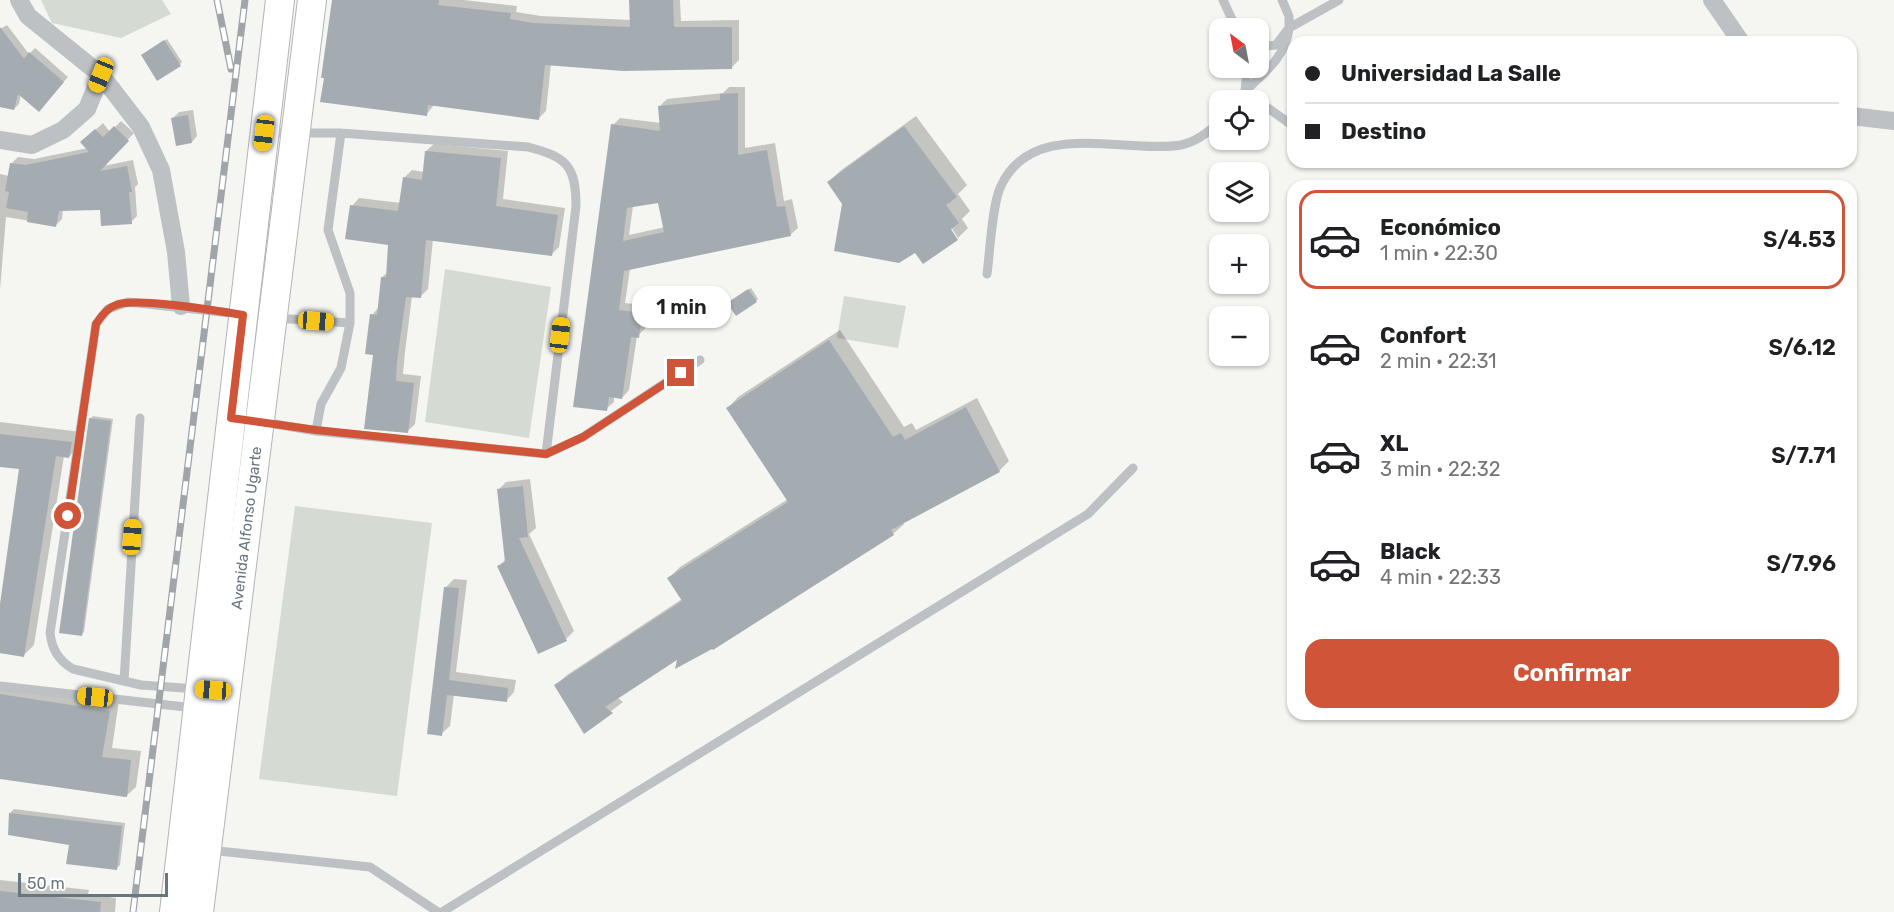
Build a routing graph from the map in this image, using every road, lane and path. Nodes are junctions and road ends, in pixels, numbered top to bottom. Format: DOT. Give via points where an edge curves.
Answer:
graph roads {
  1 [pos="19,0"];
  2 [pos="280,0"];
  3 [pos="312,0"];
  4 [pos="1223,0"];
  5 [pos="1282,0"];
  6 [pos="1339,0"];
  7 [pos="1713,0"];
  8 [pos="1231,18"];
  9 [pos="1289,28"];
  10 [pos="1287,36"];
  11 [pos="1287,36"];
  12 [pos="1737,36"];
  13 [pos="1269,46"];
  14 [pos="101,75"];
  15 [pos="1247,90"];
  16 [pos="1269,109"];
  17 [pos="1857,117"];
  18 [pos="1894,120"];
  19 [pos="1287,122"];
  20 [pos="1209,130"];
  21 [pos="264,133"];
  22 [pos="341,133"];
  23 [pos="295,135"];
  24 [pos="0,140"];
  25 [pos="987,274"];
  26 [pos="181,306"];
  27 [pos="258,316"];
  28 [pos="350,323"];
  29 [pos="700,360"];
  30 [pos="140,418"];
  31 [pos="246,420"];
  32 [pos="316,430"];
  33 [pos="546,454"];
  34 [pos="1133,468"];
  35 [pos="124,681"];
  36 [pos="0,686"];
  37 [pos="211,700"];
  38 [pos="193,848"];
  39 [pos="174,912"];
  40 [pos="199,912"];
  41 [pos="440,912"];
  1 -- 14 [label="street" via="28,16"];
  2 -- 21 [label="main road, Avenida Alfonso Ugarte"];
  3 -- 23 [label="main road, Avenida Alfonso Ugarte"];
  4 -- 8 [label="lane"];
  5 -- 9 [label="lane"];
  6 -- 9 [label="lane"];
  7 -- 12 [label="street"];
  9 -- 11 [label="lane"];
  9 -- 13 [label="lane" via="1276,45"];
  10 -- 15 [label="lane" via="1284,49 1268,71"];
  14 -- 24 [label="street" via="87,109 63,130 32,145"];
  14 -- 26 [label="street" via="141,127 161,170"];
  16 -- 19 [label="lane"];
  17 -- 18 [label="street"];
  20 -- 25 [label="lane" via="1181,145 1065,143 1025,158 1007,173 999,191"];
  21 -- 23 [label="lane"];
  21 -- 27 [label="main road, Avenida Alfonso Ugarte"];
  22 -- 23 [label="lane"];
  22 -- 28 [label="lane" via="328,230 350,293"];
  22 -- 33 [label="lane" via="528,147 551,153 570,166 576,185 576,206"];
  23 -- 27 [label="main road, Avenida Alfonso Ugarte"];
  26 -- 27 [label="lane"];
  26 -- 35 [label="lane" via="117,304 100,317 94,336 50,633 53,650 73,669"];
  27 -- 28 [label="lane"];
  27 -- 31 [label="main road, Avenida Alfonso Ugarte"];
  28 -- 32 [label="lane" via="341,368 321,404"];
  29 -- 33 [label="lane" via="583,437"];
  30 -- 35 [label="lane"];
  31 -- 32 [label="lane"];
  31 -- 37 [label="main road, Avenida Alfonso Ugarte"];
  32 -- 33 [label="lane"];
  34 -- 41 [label="lane" via="1088,514"];
  35 -- 37 [label="lane"];
  36 -- 37 [label="lane"];
  37 -- 38 [label="main road, Avenida Alfonso Ugarte"];
  38 -- 39 [label="main road, Avenida Alfonso Ugarte"];
  38 -- 40 [label="main road, Avenida Alfonso Ugarte"];
  38 -- 41 [label="lane" via="370,867"];
}
